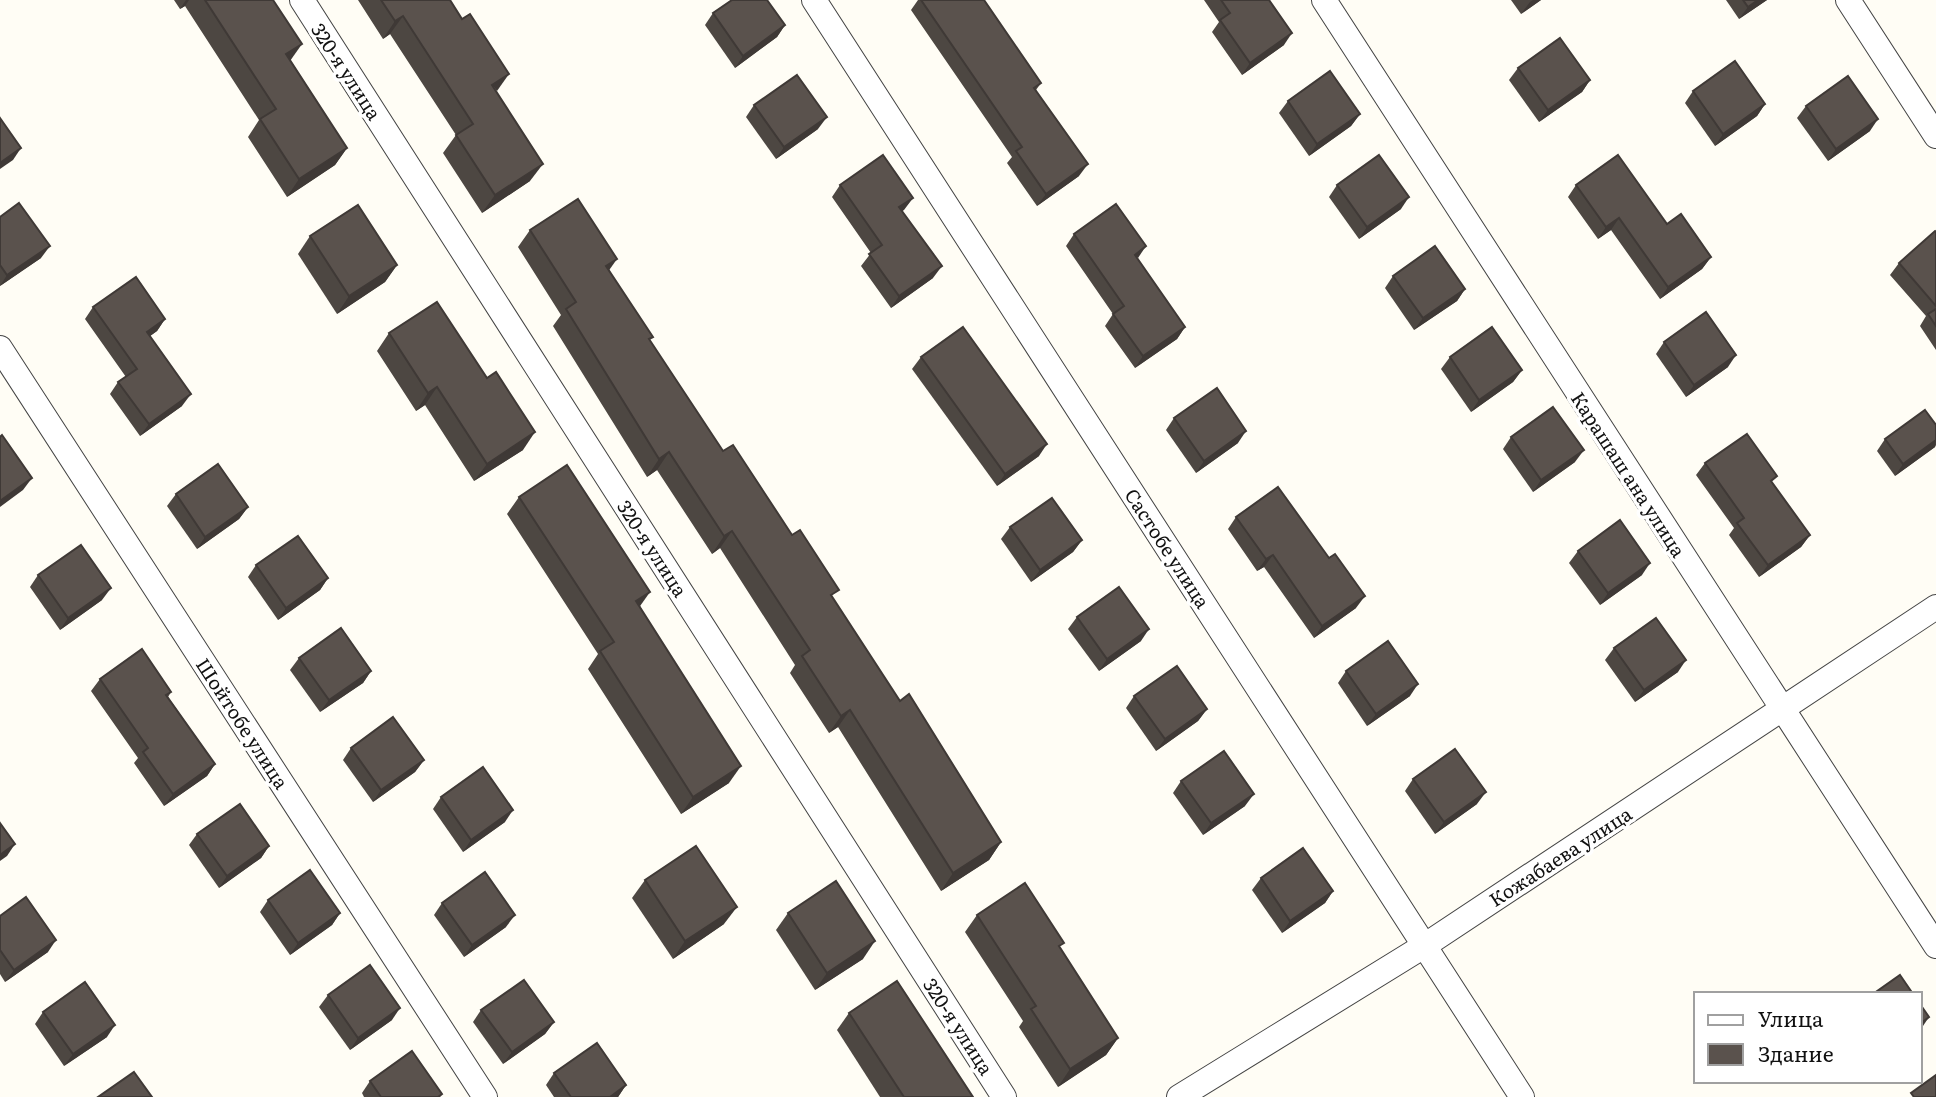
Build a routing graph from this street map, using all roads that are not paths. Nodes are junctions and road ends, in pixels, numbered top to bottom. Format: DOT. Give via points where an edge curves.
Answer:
graph roads {
  1 [pos="302,0"];
  2 [pos="814,0"];
  3 [pos="1324,0"];
  4 [pos="1848,0"];
  5 [pos="1936,136"];
  6 [pos="0,348"];
  7 [pos="1936,607"];
  8 [pos="1782,711"];
  9 [pos="1424,946"];
  10 [pos="1936,946"];
  11 [pos="485,1097"];
  12 [pos="1004,1097"];
  13 [pos="1179,1097"];
  14 [pos="1522,1097"];
  1 -- 12 [label="street, 320-я улица"];
  2 -- 9 [label="street, Састобе улица"];
  3 -- 8 [label="street, Карашаш ана улица"];
  4 -- 5 [label="street"];
  6 -- 11 [label="street, Шойтобе улица"];
  7 -- 8 [label="street, Кожабаева улица"];
  8 -- 9 [label="street, Кожабаева улица"];
  8 -- 10 [label="street, Карашаш ана улица"];
  9 -- 13 [label="street, Кожабаева улица"];
  9 -- 14 [label="street, Састобе улица"];
}
